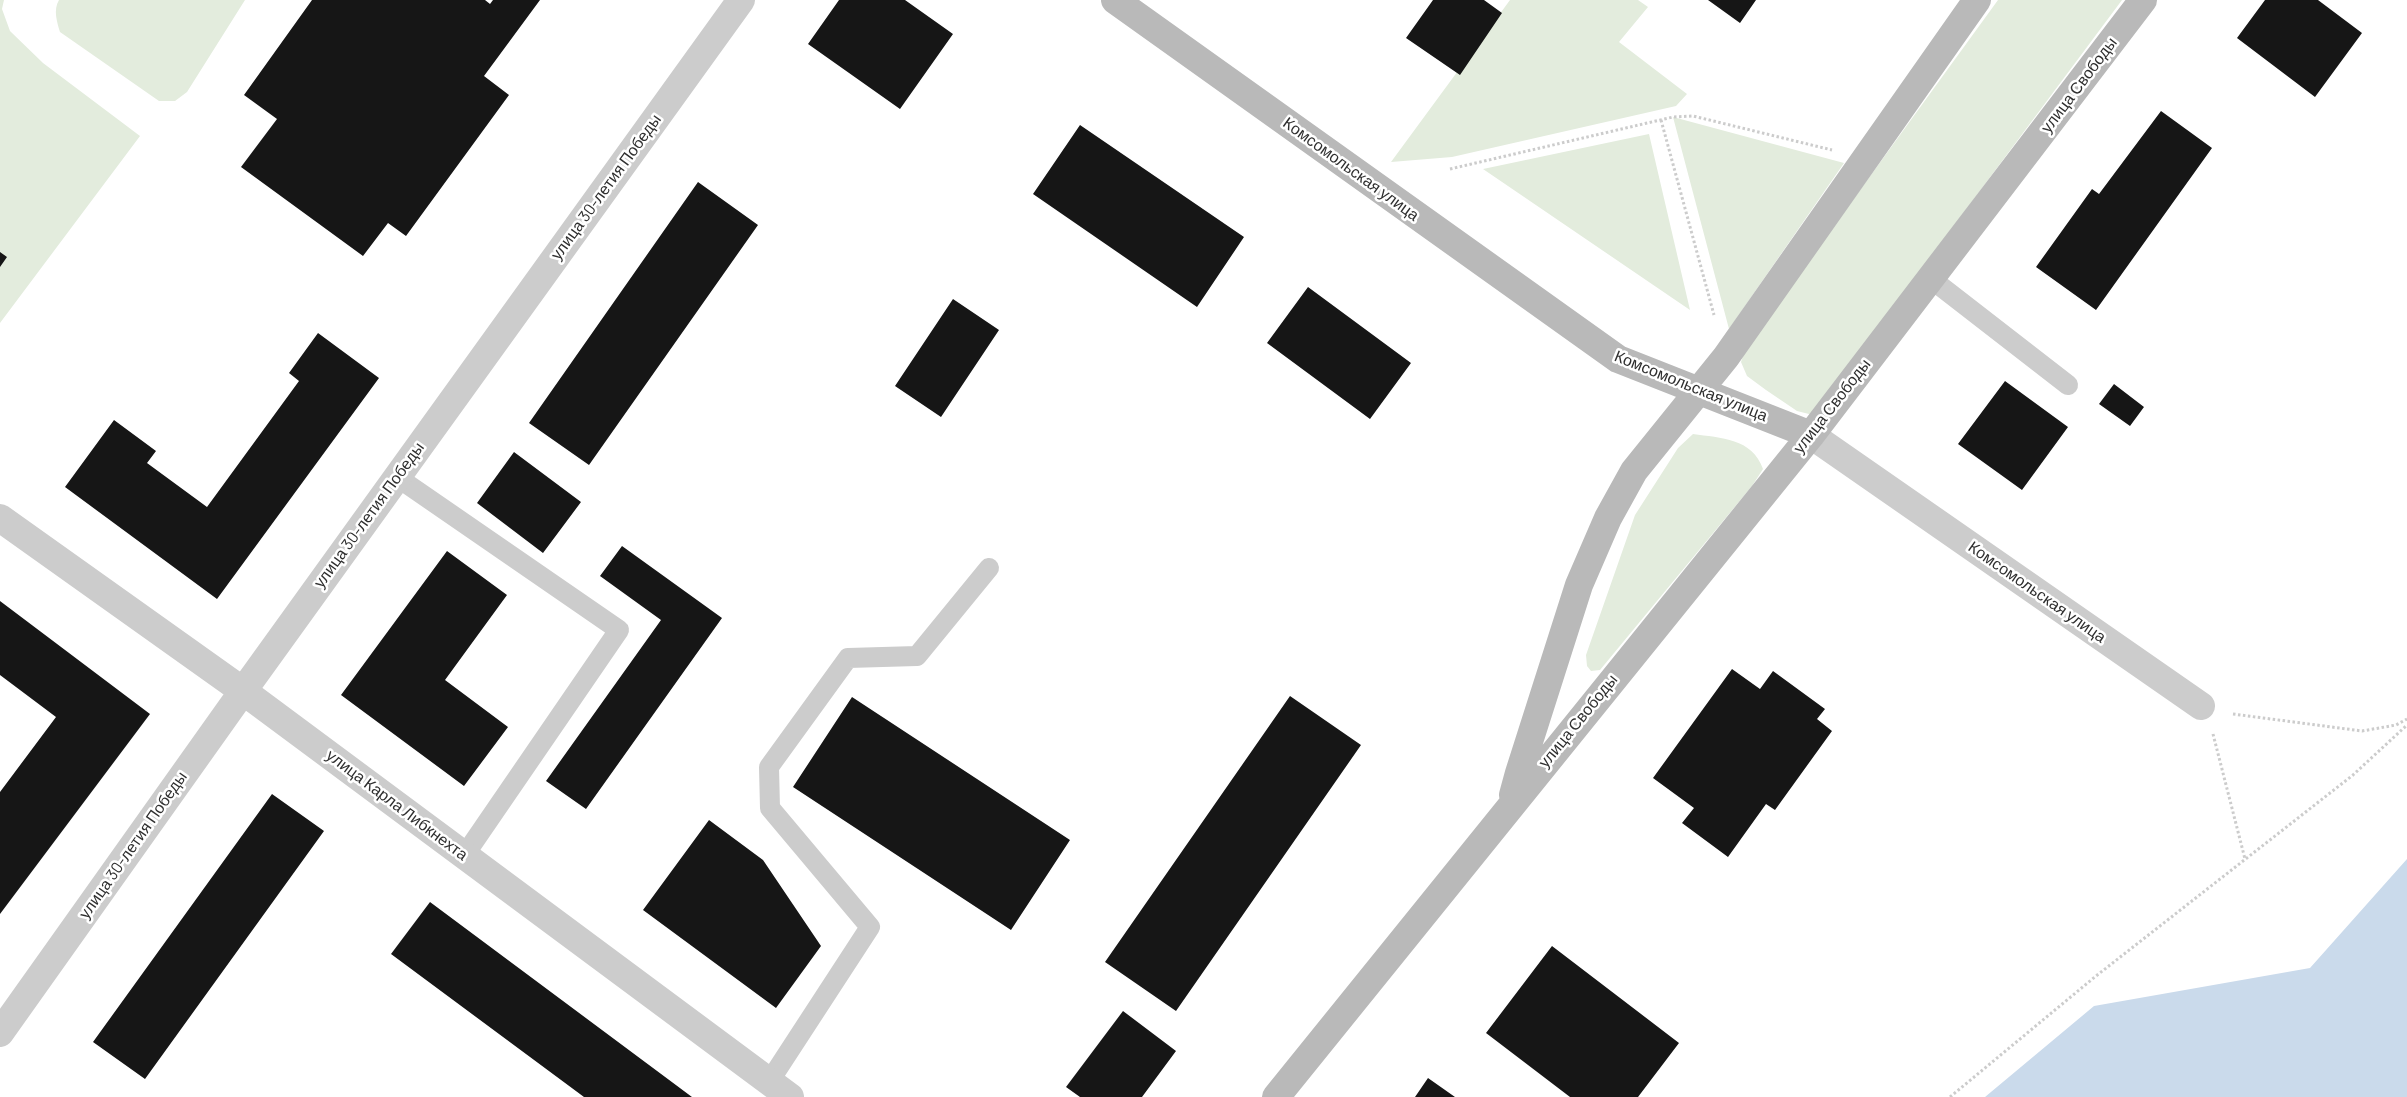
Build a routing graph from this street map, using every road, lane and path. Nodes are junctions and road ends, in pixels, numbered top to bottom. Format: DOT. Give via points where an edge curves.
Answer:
graph roads {
  1 [pos="741,0"];
  2 [pos="1116,0"];
  3 [pos="1977,0"];
  4 [pos="2143,0"];
  5 [pos="1661,120"];
  6 [pos="1834,150"];
  7 [pos="1450,169"];
  8 [pos="1930,278"];
  9 [pos="1726,357"];
  10 [pos="2068,385"];
  11 [pos="1698,390"];
  12 [pos="1810,435"];
  13 [pos="397,477"];
  14 [pos="0,518"];
  15 [pos="989,568"];
  16 [pos="242,691"];
  17 [pos="2201,706"];
  18 [pos="2407,719"];
  19 [pos="2407,725"];
  20 [pos="1511,804"];
  21 [pos="464,856"];
  22 [pos="2245,859"];
  23 [pos="0,1033"];
  24 [pos="779,1089"];
  25 [pos="1276,1097"];
  26 [pos="1950,1097"];
  1 -- 13 [label="street, улица 30-летия Победы"];
  2 -- 11 [label="main road, Комсомольская улица" via="1618,359"];
  3 -- 9 [label="main road, улица Свободы"];
  4 -- 8 [label="main road, улица Свободы"];
  5 -- 6 [label="path" via="1692,116"];
  5 -- 7 [label="path"];
  5 -- 9 [label="path"];
  8 -- 10 [label="lane"];
  8 -- 12 [label="main road, улица Свободы"];
  9 -- 11 [label="main road, улица Свободы"];
  11 -- 12 [label="main road, Комсомольская улица"];
  11 -- 20 [label="main road, улица Свободы" via="1634,471 1608,518 1580,585 1518,773"];
  12 -- 17 [label="street, Комсомольская улица"];
  12 -- 20 [label="main road, улица Свободы"];
  13 -- 16 [label="street, улица 30-летия Победы"];
  13 -- 21 [label="lane" via="620,630"];
  14 -- 16 [label="street, улица Карла Либкнехта"];
  15 -- 24 [label="lane" via="917,656 848,658 769,767 770,808 870,927"];
  16 -- 21 [label="street, улица Карла Либкнехта"];
  16 -- 23 [label="street, улица 30-летия Победы"];
  17 -- 18 [label="path" via="2221,712 2362,731 2396,725"];
  17 -- 22 [label="path" via="2209,719 2216,743"];
  19 -- 22 [label="path" via="2353,775"];
  20 -- 25 [label="main road, улица Свободы"];
  21 -- 24 [label="street, улица Карла Либкнехта"];
  22 -- 26 [label="path"];
}
